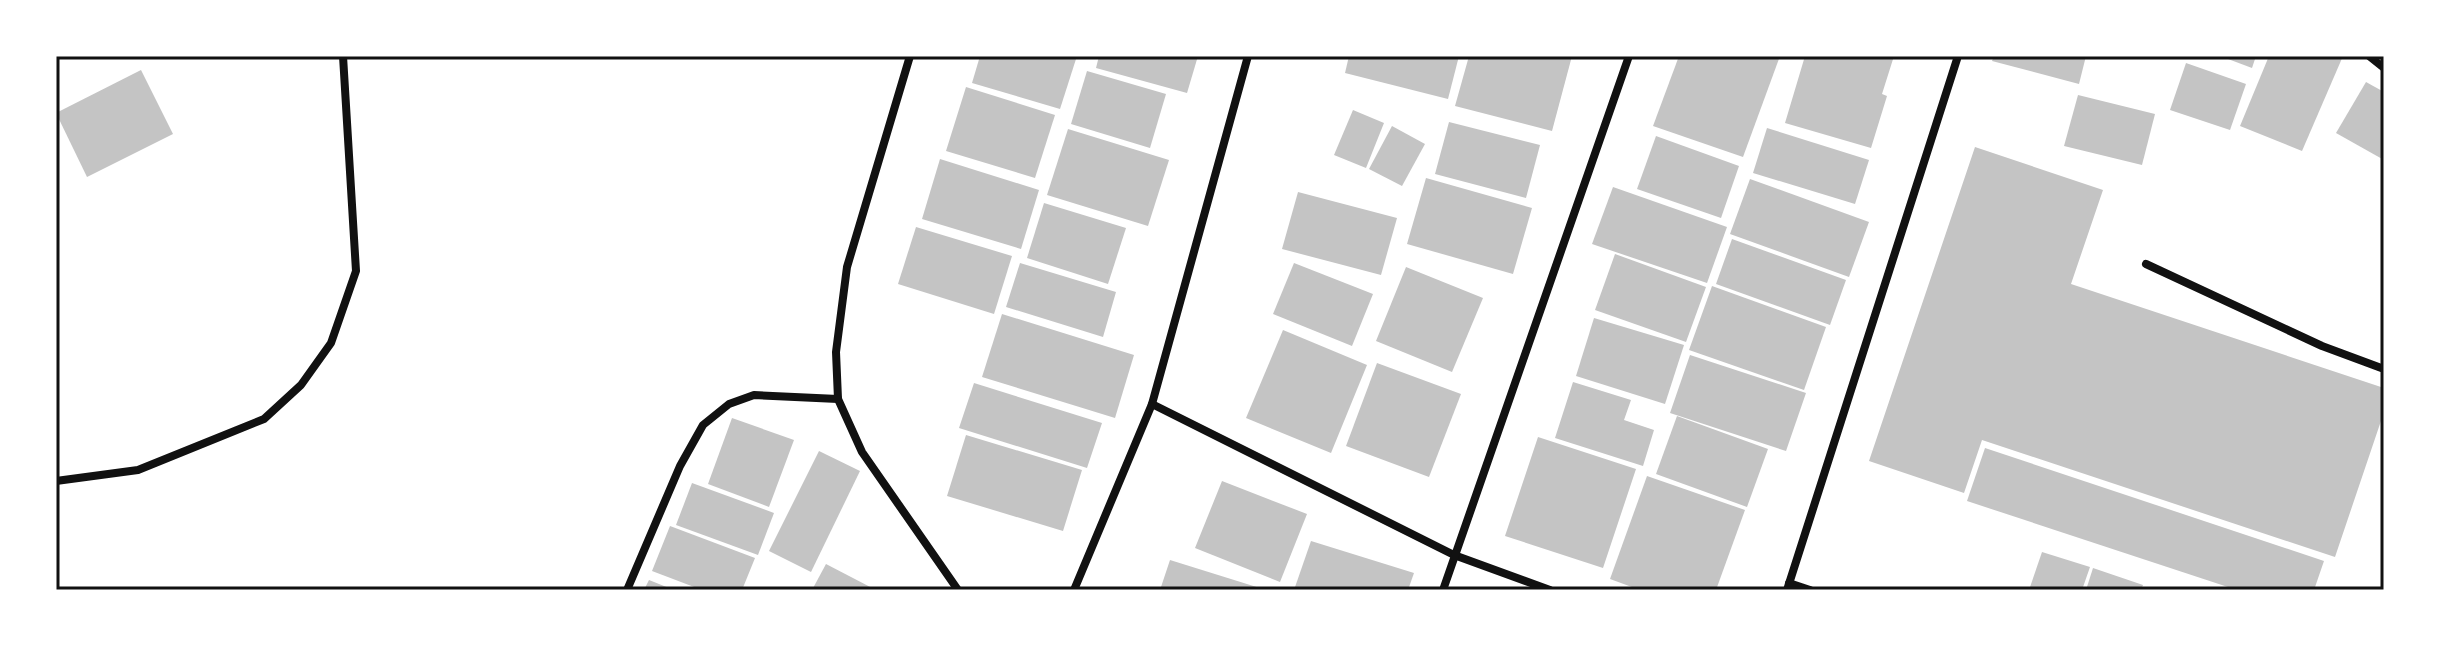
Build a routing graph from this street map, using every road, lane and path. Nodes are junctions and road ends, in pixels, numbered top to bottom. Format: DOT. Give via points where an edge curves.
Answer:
graph roads {
  1 [pos="343,56"];
  2 [pos="910,56"];
  3 [pos="1248,56"];
  4 [pos="1629,56"];
  5 [pos="1958,56"];
  6 [pos="2369,56"];
  7 [pos="2384,68"];
  8 [pos="2146,264"];
  9 [pos="2384,369"];
  10 [pos="838,399"];
  11 [pos="1152,404"];
  12 [pos="56,481"];
  13 [pos="1454,555"];
  14 [pos="1788,587"];
  15 [pos="627,590"];
  16 [pos="958,590"];
  17 [pos="1074,590"];
  18 [pos="1443,590"];
  19 [pos="1550,590"];
  20 [pos="1810,590"];
  1 -- 12 [label="street" via="356,271 331,343 301,385 264,419 138,470"];
  2 -- 10 [label="street" via="847,267 836,352"];
  3 -- 11 [label="street"];
  4 -- 13 [label="street"];
  5 -- 14 [label="street"];
  6 -- 7 [label="street"];
  8 -- 9 [label="street"];
  10 -- 15 [label="street" via="754,395 729,404 703,425"];
  10 -- 16 [label="street" via="862,452"];
  11 -- 13 [label="street"];
  11 -- 17 [label="street"];
  13 -- 18 [label="street"];
  13 -- 19 [label="street"];
  14 -- 20 [label="street"];
}
